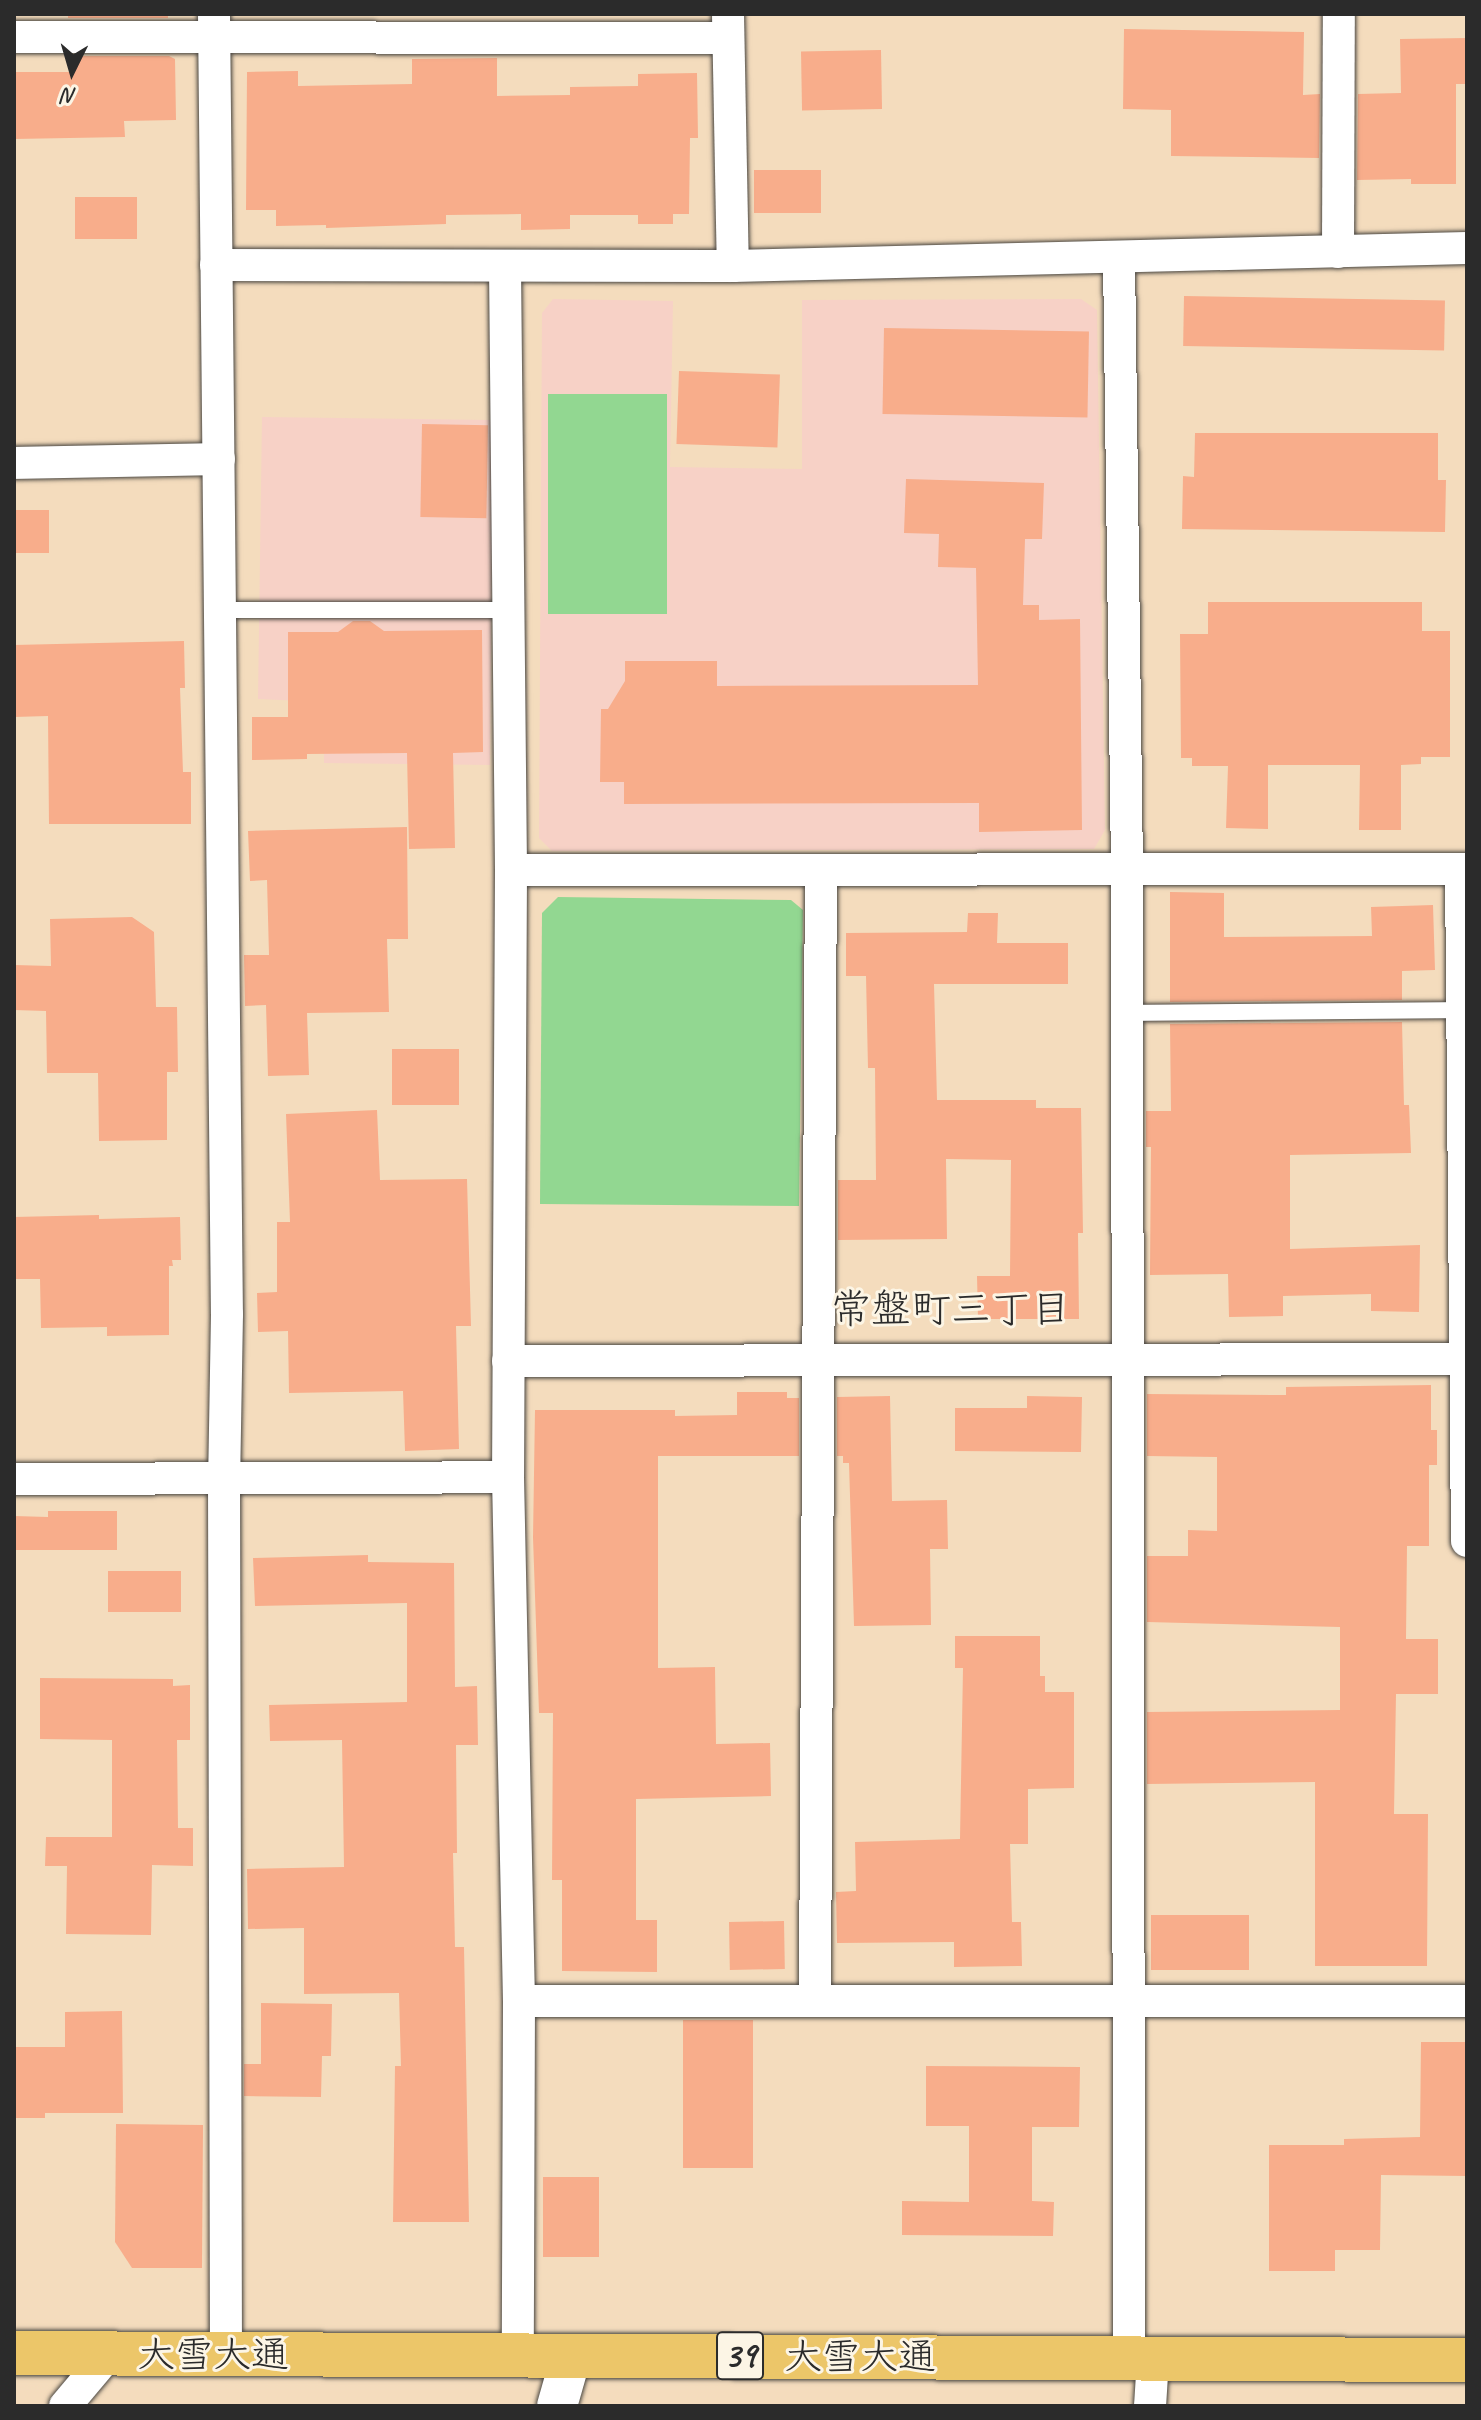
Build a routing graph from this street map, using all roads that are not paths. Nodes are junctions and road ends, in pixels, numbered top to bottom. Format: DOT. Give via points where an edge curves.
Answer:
graph roads {
  1 [pos="1339,14"];
  2 [pos="214,26"];
  3 [pos="728,26"];
  4 [pos="14,37"];
  5 [pos="1467,248"];
  6 [pos="1338,252"];
  7 [pos="1119,257"];
  8 [pos="216,265"];
  9 [pos="505,266"];
  10 [pos="733,266"];
  11 [pos="219,459"];
  12 [pos="14,463"];
  13 [pos="222,610"];
  14 [pos="509,610"];
  15 [pos="1464,869"];
  16 [pos="511,870"];
  17 [pos="821,870"];
  18 [pos="1127,870"];
  19 [pos="1462,1010"];
  20 [pos="1127,1013"];
  21 [pos="1128,1358"];
  22 [pos="1467,1359"];
  23 [pos="508,1361"];
  24 [pos="820,1363"];
  25 [pos="508,1477"];
  26 [pos="224,1478"];
  27 [pos="14,1479"];
  28 [pos="1467,1541"];
  29 [pos="815,1999"];
  30 [pos="1131,2000"];
  31 [pos="519,2001"];
  32 [pos="1467,2001"];
  33 [pos="14,2353"];
  34 [pos="108,2355"];
  35 [pos="226,2356"];
  36 [pos="518,2356"];
  37 [pos="571,2357"];
  38 [pos="1141,2359"];
  39 [pos="1467,2360"];
  40 [pos="65,2406"];
  41 [pos="557,2406"];
  42 [pos="1150,2406"];
  1 -- 6 [label="street"];
  2 -- 3 [label="street"];
  2 -- 4 [label="street"];
  2 -- 8 [label="street"];
  3 -- 10 [label="street"];
  5 -- 6 [label="street"];
  6 -- 7 [label="street"];
  7 -- 10 [label="street"];
  7 -- 18 [label="street"];
  8 -- 9 [label="street"];
  8 -- 11 [label="street"];
  9 -- 10 [label="street"];
  9 -- 14 [label="street"];
  11 -- 12 [label="street"];
  11 -- 13 [label="street"];
  13 -- 14 [label="lane"];
  13 -- 26 [label="street"];
  14 -- 16 [label="street"];
  15 -- 18 [label="street"];
  15 -- 19 [label="street"];
  16 -- 17 [label="street"];
  16 -- 23 [label="street"];
  17 -- 18 [label="street"];
  17 -- 24 [label="street"];
  18 -- 20 [label="street"];
  19 -- 20 [label="lane"];
  19 -- 22 [label="street"];
  20 -- 21 [label="street"];
  21 -- 22 [label="street"];
  21 -- 24 [label="street"];
  21 -- 30 [label="street"];
  22 -- 28 [label="street"];
  23 -- 24 [label="street"];
  23 -- 25 [label="street"];
  24 -- 29 [label="street"];
  25 -- 26 [label="street"];
  25 -- 31 [label="street"];
  26 -- 27 [label="street"];
  26 -- 35 [label="street"];
  29 -- 30 [label="street"];
  29 -- 31 [label="street"];
  30 -- 32 [label="street"];
  30 -- 38 [label="street"];
  31 -- 36 [label="street"];
  33 -- 34 [label="highway, 大雪大通 / 39"];
  34 -- 35 [label="highway, 大雪大通 / 39"];
  34 -- 40 [label="street"];
  35 -- 36 [label="highway, 大雪大通 / 39"];
  36 -- 37 [label="highway, 大雪大通 / 39"];
  37 -- 38 [label="highway, 大雪大通 / 39"];
  37 -- 41 [label="street"];
  38 -- 39 [label="highway, 大雪大通 / 39"];
  38 -- 42 [label="street"];
}
